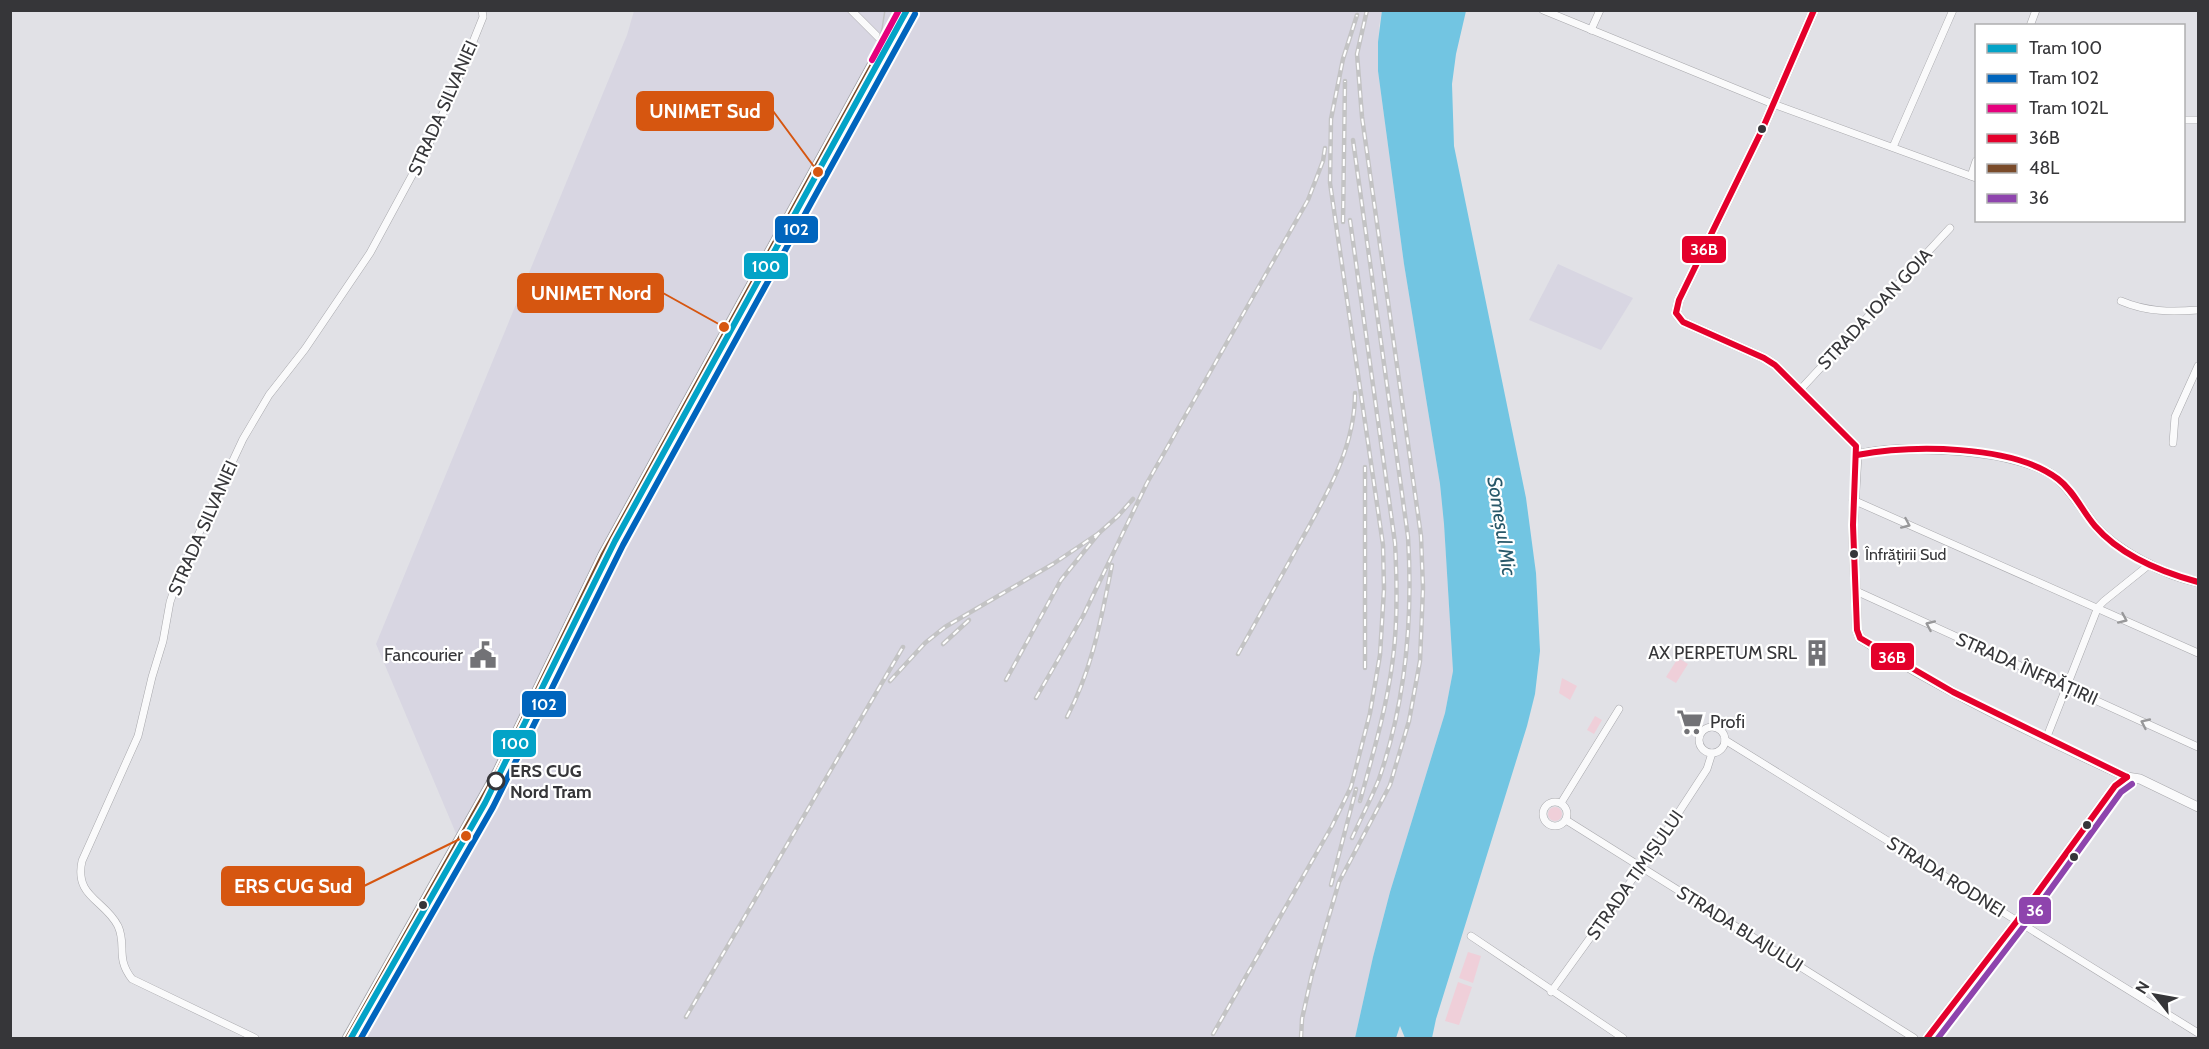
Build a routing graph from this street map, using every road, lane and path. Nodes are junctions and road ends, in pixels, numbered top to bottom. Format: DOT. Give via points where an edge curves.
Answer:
graph roads {
  1 [pos="482,10"];
  2 [pos="851,10"];
  3 [pos="903,10"];
  4 [pos="1543,10"];
  5 [pos="1600,10"];
  6 [pos="1814,10"];
  7 [pos="1953,10"];
  8 [pos="1591,30"];
  9 [pos="885,44"];
  10 [pos="1773,104"];
  11 [pos="1893,147"];
  12 [pos="1974,177"];
  13 [pos="1950,228"];
  14 [pos="2121,301"];
  15 [pos="2199,310"];
  16 [pos="2199,366"];
  17 [pos="1800,390"];
  18 [pos="2174,443"];
  19 [pos="1857,455"];
  20 [pos="1853,500"];
  21 [pos="2150,564"];
  22 [pos="2199,582"];
  23 [pos="1856,591"];
  24 [pos="2098,608"];
  25 [pos="2199,653"];
  26 [pos="2067,687"];
  27 [pos="1619,709"];
  28 [pos="2046,739"];
  29 [pos="1725,740"];
  30 [pos="2199,747"];
  31 [pos="1712,753"];
  32 [pos="2127,777"];
  33 [pos="1561,804"];
  34 [pos="2199,807"];
  35 [pos="1566,820"];
  36 [pos="1642,867"];
  37 [pos="2017,921"];
  38 [pos="1471,936"];
  39 [pos="1551,992"];
  40 [pos="2199,1033"];
  41 [pos="255,1038"];
  42 [pos="348,1038"];
  43 [pos="1623,1038"];
  44 [pos="1914,1038"];
  45 [pos="1927,1038"];
  1 -- 41 [label="street, STRADA SILVANIEI" via="483,17 452,94 403,193 348,287 260,410 185,562 172,595 138,736 82,861 82,883 118,927 124,968 132,979"];
  2 -- 9 [label="street"];
  3 -- 9 [label="main road"];
  4 -- 8 [label="street"];
  5 -- 8 [label="street"];
  6 -- 10 [label="street"];
  7 -- 11 [label="street"];
  8 -- 10 [label="street"];
  9 -- 42 [label="main road" via="603,556 493,782"];
  10 -- 11 [label="street"];
  10 -- 17 [label="street" via="1679,300 1676,314 1683,322 1764,358"];
  11 -- 12 [label="street"];
  13 -- 17 [label="street, STRADA IOAN GOIA"];
  14 -- 15 [label="street" via="2156,311"];
  16 -- 18 [label="street" via="2175,417"];
  17 -- 19 [label="street" via="1853,442"];
  19 -- 20 [label="street"];
  19 -- 21 [label="street" via="1947,451 2038,466 2059,480 2107,538"];
  20 -- 23 [label="street"];
  20 -- 24 [label="street, one-way"];
  21 -- 22 [label="street"];
  21 -- 24 [label="street"];
  26 -- 23 [label="street, STRADA ÎNFRĂȚIRII, one-way"];
  23 -- 28 [label="street" via="1858,634 1870,644"];
  24 -- 25 [label="street, one-way"];
  24 -- 26 [label="street"];
  26 -- 28 [label="street"];
  30 -- 26 [label="street, STRADA ÎNFRĂȚIRII, one-way"];
  27 -- 33 [label="street, STRADA BLAJULUI"];
  28 -- 32 [label="street"];
  29 -- 31 [label="street" via="1720,751"];
  29 -- 31 [label="street" via="1723,732 1716,728 1702,732 1700,745"];
  29 -- 37 [label="street, STRADA RODNEI"];
  31 -- 36 [label="street, STRADA TIMIȘULUI" via="1707,769"];
  32 -- 34 [label="street" via="2140,779"];
  32 -- 37 [label="street" via="2115,786"];
  33 -- 35 [label="street" via="1568,813"];
  33 -- 35 [label="street, STRADA BLAJULUI" via="1548,804 1544,818 1548,825 1556,827"];
  35 -- 36 [label="street, STRADA BLAJULUI"];
  36 -- 39 [label="street, STRADA TIMIȘULUI"];
  36 -- 44 [label="street, STRADA BLAJULUI"];
  37 -- 40 [label="street, STRADA RODNEI"];
  37 -- 45 [label="street"];
  38 -- 39 [label="street"];
  39 -- 43 [label="street"];
}
